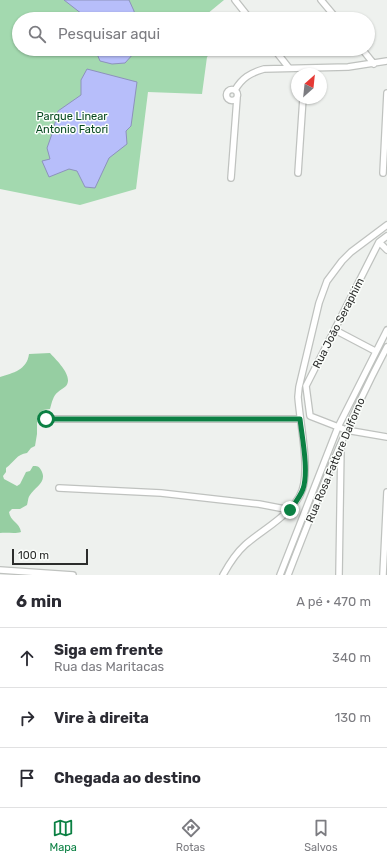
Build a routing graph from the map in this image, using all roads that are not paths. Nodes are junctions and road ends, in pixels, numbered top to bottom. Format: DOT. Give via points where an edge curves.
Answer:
graph roads {
  1 [pos="235,0"];
  2 [pos="321,0"];
  3 [pos="244,12"];
  4 [pos="331,12"];
  5 [pos="280,56"];
  6 [pos="368,56"];
  7 [pos="387,61"];
  8 [pos="374,64"];
  9 [pos="289,68"];
  10 [pos="327,69"];
  11 [pos="235,90"];
  12 [pos="387,93"];
  13 [pos="237,98"];
  14 [pos="303,104"];
  15 [pos="298,173"];
  16 [pos="383,173"];
  17 [pos="231,178"];
  18 [pos="387,224"];
  19 [pos="387,236"];
  20 [pos="379,242"];
  21 [pos="387,250"];
  22 [pos="335,330"];
  23 [pos="387,330"];
  24 [pos="387,347"];
  25 [pos="376,351"];
  26 [pos="46,419"];
  27 [pos="300,419"];
  28 [pos="338,427"];
  29 [pos="346,430"];
  30 [pos="387,437"];
  31 [pos="341,442"];
  32 [pos="59,488"];
  33 [pos="313,490"];
  34 [pos="320,492"];
  35 [pos="387,492"];
  36 [pos="290,510"];
  37 [pos="0,570"];
  38 [pos="73,575"];
  39 [pos="223,575"];
  40 [pos="280,575"];
  41 [pos="288,575"];
  42 [pos="338,575"];
  43 [pos="383,575"];
  1 -- 3 [label="street"];
  2 -- 4 [label="street"];
  5 -- 9 [label="street"];
  6 -- 8 [label="street"];
  7 -- 8 [label="street"];
  8 -- 10 [label="street"];
  9 -- 11 [label="street" via="253,72 240,82"];
  11 -- 13 [label="street"];
  11 -- 13 [label="street" via="231,89 226,96 230,100"];
  12 -- 16 [label="street"];
  13 -- 17 [label="street"];
  14 -- 15 [label="street"];
  18 -- 27 [label="street" via="351,252 327,281 302,371 298,397"];
  19 -- 20 [label="street, Rua João Seraphim"];
  20 -- 21 [label="street"];
  20 -- 22 [label="street, Rua João Seraphim"];
  22 -- 25 [label="street"];
  22 -- 28 [label="street, Rua João Seraphim" via="306,386 310,416"];
  23 -- 25 [label="street, Rua Rosa Fattore Dalforno"];
  24 -- 29 [label="street, Rua Rosa Fattore Dalforno"];
  25 -- 28 [label="street, Rua Rosa Fattore Dalforno"];
  26 -- 27 [label="street"];
  27 -- 36 [label="street" via="304,484"];
  28 -- 29 [label="street"];
  28 -- 33 [label="street, Rua Rosa Fattore Dalforno"];
  29 -- 30 [label="street"];
  29 -- 31 [label="street, Rua Rosa Fattore Dalforno"];
  31 -- 34 [label="street, Rua Rosa Fattore Dalforno"];
  31 -- 42 [label="street"];
  32 -- 36 [label="street" via="161,493"];
  33 -- 34 [label="street"];
  33 -- 40 [label="street, Rua Rosa Fattore Dalforno"];
  34 -- 41 [label="street, Rua Rosa Fattore Dalforno"];
  35 -- 43 [label="street"];
  36 -- 39 [label="street" via="241,548"];
  37 -- 38 [label="street"];
}
